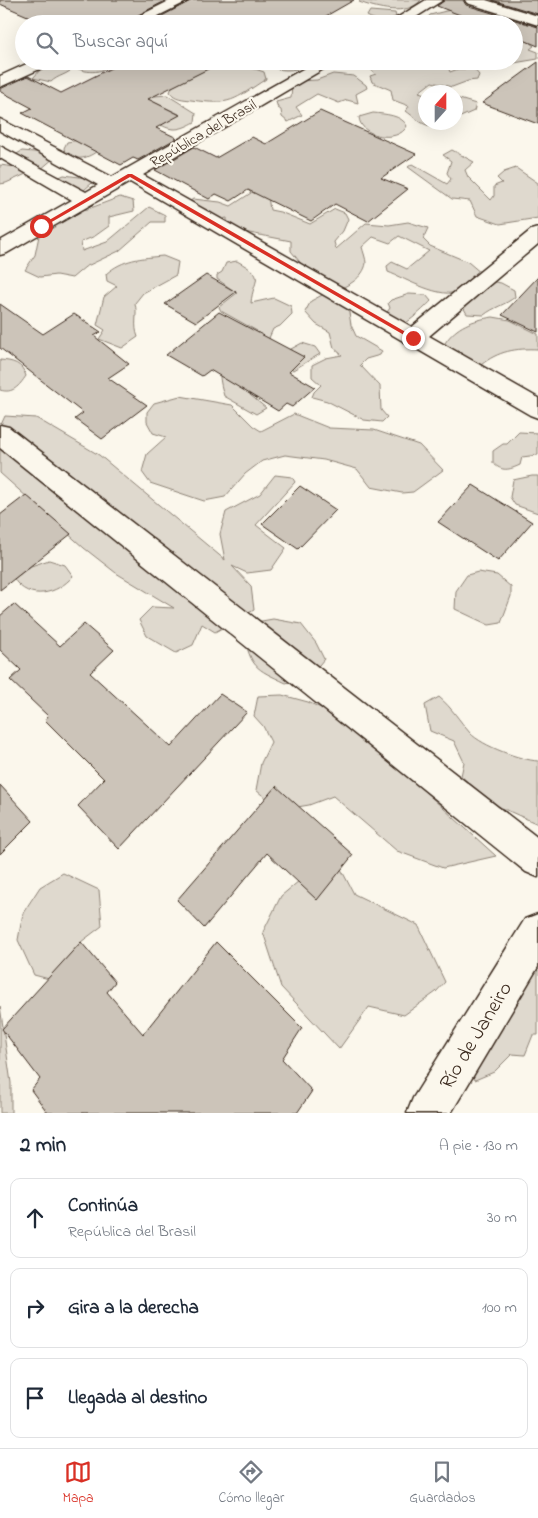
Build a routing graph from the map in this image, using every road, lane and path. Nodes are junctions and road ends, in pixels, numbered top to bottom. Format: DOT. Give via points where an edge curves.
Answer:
graph roads {
  1 [pos="183,0"];
  2 [pos="436,0"];
  3 [pos="472,0"];
  4 [pos="150,15"];
  5 [pos="410,15"];
  6 [pos="519,15"];
  7 [pos="523,16"];
  8 [pos="538,21"];
  9 [pos="26,70"];
  10 [pos="313,70"];
  11 [pos="0,82"];
  12 [pos="0,124"];
  13 [pos="0,151"];
  14 [pos="121,180"];
  15 [pos="86,200"];
  16 [pos="538,234"];
  17 [pos="0,249"];
  18 [pos="413,338"];
  19 [pos="538,410"];
  20 [pos="0,434"];
  21 [pos="538,860"];
  22 [pos="538,932"];
  23 [pos="428,1113"];
  1 -- 4 [label="street"];
  2 -- 5 [label="street"];
  3 -- 6 [label="street"];
  7 -- 8 [label="street"];
  9 -- 11 [label="street"];
  10 -- 14 [label="street, República del Brasil"];
  12 -- 14 [label="street"];
  13 -- 15 [label="street"];
  14 -- 15 [label="street, República del Brasil"];
  14 -- 18 [label="street"];
  15 -- 17 [label="street, República del Brasil"];
  16 -- 18 [label="street"];
  18 -- 19 [label="street"];
  20 -- 21 [label="street"];
  22 -- 23 [label="street, Río de Janeiro"];
}
